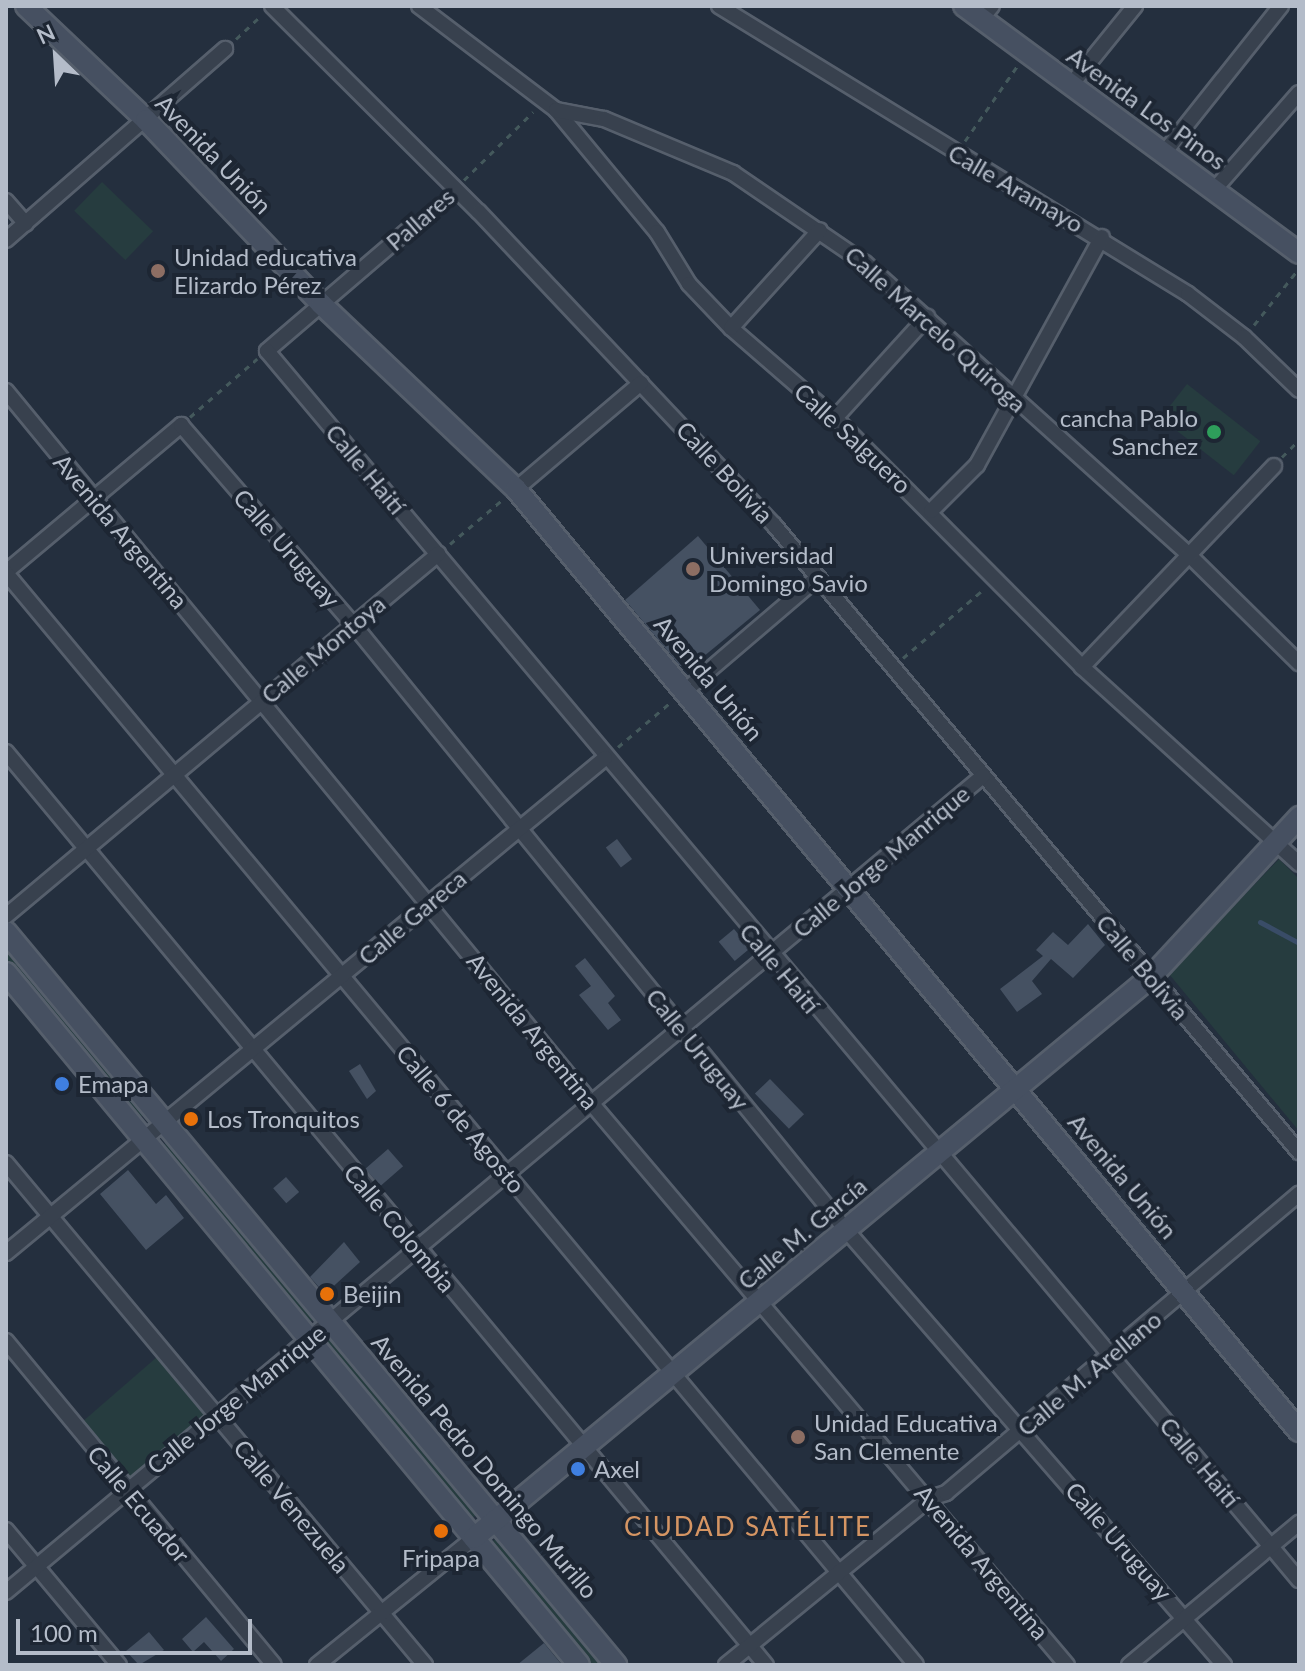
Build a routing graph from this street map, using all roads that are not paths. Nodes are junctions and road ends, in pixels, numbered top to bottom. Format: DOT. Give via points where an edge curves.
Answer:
graph roads {
  1 [pos="26,6"];
  2 [pos="272,6"];
  3 [pos="419,6"];
  4 [pos="719,6"];
  5 [pos="964,6"];
  6 [pos="1135,6"];
  7 [pos="1281,6"];
  8 [pos="987,12"];
  9 [pos="225,49"];
  10 [pos="1071,85"];
  11 [pos="1299,93"];
  12 [pos="550,105"];
  13 [pos="146,120"];
  14 [pos="1164,153"];
  15 [pos="1214,190"];
  16 [pos="6,201"];
  17 [pos="26,224"];
  18 [pos="408,230"];
  19 [pos="820,230"];
  20 [pos="1102,237"];
  21 [pos="6,240"];
  22 [pos="1299,253"];
  23 [pos="321,304"];
  24 [pos="927,317"];
  25 [pos="731,328"];
  26 [pos="267,351"];
  27 [pos="641,383"];
  28 [pos="1299,390"];
  29 [pos="6,391"];
  30 [pos="1011,396"];
  31 [pos="835,418"];
  32 [pos="1274,466"];
  33 [pos="516,489"];
  34 [pos="93,498"];
  35 [pos="931,511"];
  36 [pos="438,554"];
  37 [pos="1190,556"];
  38 [pos="6,573"];
  39 [pos="816,579"];
  40 [pos="353,624"];
  41 [pos="1299,663"];
  42 [pos="1082,667"];
  43 [pos="686,690"];
  44 [pos="262,700"];
  45 [pos="6,752"];
  46 [pos="605,758"];
  47 [pos="172,775"];
  48 [pos="983,776"];
  49 [pos="1299,817"];
  50 [pos="519,829"];
  51 [pos="1276,842"];
  52 [pos="86,847"];
  53 [pos="1299,864"];
  54 [pos="849,888"];
  55 [pos="429,903"];
  56 [pos="6,916"];
  57 [pos="6,932"];
  58 [pos="769,955"];
  59 [pos="6,973"];
  60 [pos="341,976"];
  61 [pos="1152,976"];
  62 [pos="680,1028"];
  63 [pos="251,1050"];
  64 [pos="1015,1089"];
  65 [pos="592,1104"];
  66 [pos="163,1123"];
  67 [pos="143,1140"];
  68 [pos="1299,1152"];
  69 [pos="937,1154"];
  70 [pos="6,1163"];
  71 [pos="507,1174"];
  72 [pos="1299,1194"];
  73 [pos="49,1217"];
  74 [pos="847,1231"];
  75 [pos="417,1250"];
  76 [pos="6,1253"];
  77 [pos="1186,1290"];
  78 [pos="759,1301"];
  79 [pos="331,1322"];
  80 [pos="311,1338"];
  81 [pos="6,1341"];
  82 [pos="1111,1357"];
  83 [pos="673,1376"];
  84 [pos="215,1416"];
  85 [pos="1022,1430"];
  86 [pos="1299,1431"];
  87 [pos="585,1448"];
  88 [pos="126,1489"];
  89 [pos="930,1498"];
  90 [pos="496,1521"];
  91 [pos="1299,1523"];
  92 [pos="6,1530"];
  93 [pos="474,1538"];
  94 [pos="1271,1546"];
  95 [pos="35,1566"];
  96 [pos="838,1574"];
  97 [pos="1299,1580"];
  98 [pos="6,1592"];
  99 [pos="382,1612"];
  100 [pos="1186,1618"];
  101 [pos="750,1646"];
  102 [pos="119,1665"];
  103 [pos="274,1665"];
  104 [pos="317,1665"];
  105 [pos="425,1665"];
  106 [pos="579,1665"];
  107 [pos="616,1665"];
  108 [pos="726,1665"];
  109 [pos="766,1665"];
  110 [pos="916,1665"];
  111 [pos="1067,1665"];
  112 [pos="1129,1665"];
  113 [pos="1224,1665"];
  1 -- 13 [label="street, Avenida Unión"];
  2 -- 27 [label="street, Calle Bolivia"];
  3 -- 12 [label="street, Calle Salguero"];
  4 -- 20 [label="street, Calle Aramayo" via="956,155"];
  5 -- 8 [label="street, Avenida Los Pinos"];
  6 -- 10 [label="street"];
  7 -- 14 [label="street"];
  8 -- 10 [label="street, Avenida Los Pinos"];
  9 -- 13 [label="street"];
  10 -- 14 [label="street, Avenida Los Pinos"];
  11 -- 15 [label="street"];
  12 -- 19 [label="street, Calle Marcelo Quiroga" via="604,119 733,173"];
  12 -- 25 [label="street, Calle Salguero" via="657,232 689,284"];
  13 -- 17 [label="street"];
  13 -- 23 [label="street, Avenida Unión"];
  14 -- 15 [label="street, Avenida Los Pinos"];
  15 -- 22 [label="street, Avenida Los Pinos"];
  16 -- 17 [label="street"];
  17 -- 21 [label="street"];
  18 -- 23 [label="street, Pallares"];
  19 -- 24 [label="street, Calle Marcelo Quiroga"];
  19 -- 25 [label="street"];
  20 -- 28 [label="street, Calle Aramayo" via="1244,337"];
  20 -- 30 [label="street"];
  23 -- 26 [label="street, Pallares"];
  23 -- 33 [label="street, Avenida Unión"];
  24 -- 30 [label="street, Calle Marcelo Quiroga"];
  24 -- 31 [label="street"];
  25 -- 31 [label="street, Calle Salguero"];
  26 -- 36 [label="street, Calle Haití"];
  27 -- 33 [label="street"];
  27 -- 39 [label="street, Calle Bolivia" via="774,525"];
  29 -- 34 [label="street, Avenida Argentina"];
  30 -- 35 [label="street" via="977,465"];
  30 -- 37 [label="street, Calle Marcelo Quiroga"];
  31 -- 35 [label="street, Calle Salguero"];
  32 -- 37 [label="street"];
  33 -- 43 [label="street, Avenida Unión"];
  34 -- 38 [label="street"];
  34 -- 40 [label="street, Calle Uruguay" via="181,425"];
  34 -- 44 [label="street, Avenida Argentina"];
  35 -- 42 [label="street, Calle Salguero"];
  36 -- 40 [label="street, Calle Montoya"];
  36 -- 46 [label="street, Calle Haití"];
  37 -- 41 [label="street, Calle Marcelo Quiroga"];
  37 -- 42 [label="street"];
  38 -- 47 [label="street, Calle 6 de Agosto"];
  39 -- 43 [label="street"];
  39 -- 48 [label="street, Calle Bolivia"];
  40 -- 44 [label="street, Calle Montoya"];
  40 -- 50 [label="street, Calle Uruguay"];
  42 -- 51 [label="street, Calle Salguero"];
  43 -- 54 [label="street, Avenida Unión"];
  44 -- 47 [label="street, Calle Montoya"];
  44 -- 55 [label="street, Avenida Argentina"];
  45 -- 52 [label="street, Calle Colombia"];
  46 -- 50 [label="street, Calle Gareca"];
  46 -- 58 [label="street, Calle Haití"];
  47 -- 52 [label="street, Calle Montoya"];
  47 -- 60 [label="street, Calle 6 de Agosto"];
  48 -- 54 [label="street, Calle Jorge Manrique"];
  48 -- 61 [label="street, Calle Bolivia"];
  49 -- 51 [label="street, Calle M. García"];
  50 -- 55 [label="street, Calle Gareca"];
  50 -- 62 [label="street, Calle Uruguay"];
  51 -- 53 [label="street, Calle Salguero"];
  51 -- 61 [label="street, Calle M. García"];
  52 -- 56 [label="street, Calle Montoya"];
  52 -- 63 [label="street, Calle Colombia"];
  54 -- 58 [label="street, Calle Jorge Manrique"];
  54 -- 64 [label="street, Avenida Unión"];
  55 -- 60 [label="street, Calle Gareca"];
  55 -- 65 [label="street, Avenida Argentina"];
  57 -- 66 [label="street, Avenida Pedro Domingo Murillo"];
  58 -- 62 [label="street, Calle Jorge Manrique"];
  58 -- 69 [label="street, Calle Haití"];
  59 -- 67 [label="street"];
  60 -- 63 [label="street, Calle Gareca"];
  60 -- 71 [label="street, Calle 6 de Agosto"];
  61 -- 64 [label="street, Calle M. García"];
  61 -- 68 [label="street, Calle Bolivia"];
  62 -- 65 [label="street, Calle Jorge Manrique"];
  62 -- 74 [label="street, Calle Uruguay"];
  63 -- 66 [label="street, Calle Gareca"];
  63 -- 75 [label="street, Calle Colombia"];
  64 -- 69 [label="street, Calle M. García"];
  64 -- 77 [label="street, Avenida Unión"];
  65 -- 71 [label="street, Calle Jorge Manrique"];
  65 -- 78 [label="street, Avenida Argentina"];
  66 -- 67 [label="street, Calle Gareca"];
  66 -- 79 [label="street, Avenida Pedro Domingo Murillo"];
  67 -- 73 [label="street, Calle Gareca"];
  67 -- 80 [label="street"];
  69 -- 74 [label="street, Calle M. García"];
  69 -- 82 [label="street, Calle Haití"];
  70 -- 73 [label="street, Calle Venezuela"];
  71 -- 75 [label="street, Calle Jorge Manrique"];
  71 -- 83 [label="street, Calle 6 de Agosto"];
  72 -- 77 [label="street, Calle M. Arellano"];
  73 -- 76 [label="street, Calle Gareca"];
  73 -- 84 [label="street, Calle Venezuela"];
  74 -- 78 [label="street, Calle M. García"];
  74 -- 85 [label="street, Calle Uruguay"];
  75 -- 79 [label="street, Calle Jorge Manrique"];
  75 -- 87 [label="street, Calle Colombia"];
  77 -- 82 [label="street, Calle M. Arellano"];
  77 -- 86 [label="street, Avenida Unión"];
  78 -- 83 [label="street, Calle M. García"];
  78 -- 89 [label="street, Avenida Argentina"];
  79 -- 80 [label="street, Calle Jorge Manrique"];
  79 -- 90 [label="street, Avenida Pedro Domingo Murillo"];
  80 -- 84 [label="street, Calle Jorge Manrique"];
  80 -- 93 [label="street"];
  81 -- 88 [label="street, Calle Ecuador"];
  82 -- 85 [label="street, Calle M. Arellano"];
  82 -- 94 [label="street, Calle Haití"];
  83 -- 87 [label="street, Calle M. García"];
  83 -- 96 [label="street, Calle 6 de Agosto"];
  84 -- 88 [label="street, Calle Jorge Manrique"];
  84 -- 99 [label="street, Calle Venezuela"];
  85 -- 89 [label="street, Calle M. Arellano" via="946,1493"];
  85 -- 100 [label="street, Calle Uruguay"];
  87 -- 90 [label="street, Calle M. García"];
  87 -- 101 [label="street, Calle Colombia"];
  88 -- 95 [label="street, Calle Jorge Manrique"];
  88 -- 103 [label="street, Calle Ecuador"];
  89 -- 96 [label="street, Calle M. Arellano"];
  89 -- 111 [label="street, Avenida Argentina"];
  90 -- 93 [label="street, Calle M. García"];
  90 -- 107 [label="street, Avenida Pedro Domingo Murillo"];
  91 -- 94 [label="street"];
  92 -- 95 [label="street"];
  93 -- 99 [label="street, Calle M. García"];
  93 -- 106 [label="street"];
  94 -- 97 [label="street, Calle Haití"];
  94 -- 100 [label="street"];
  95 -- 98 [label="street, Calle Jorge Manrique"];
  95 -- 102 [label="street"];
  96 -- 101 [label="street, Calle M. Arellano"];
  96 -- 110 [label="street, Calle 6 de Agosto"];
  99 -- 104 [label="street, Calle M. García"];
  99 -- 105 [label="street, Calle Venezuela"];
  100 -- 112 [label="street"];
  100 -- 113 [label="street, Calle Uruguay"];
  101 -- 108 [label="street, Calle M. Arellano"];
  101 -- 109 [label="street, Calle Colombia"];
}
